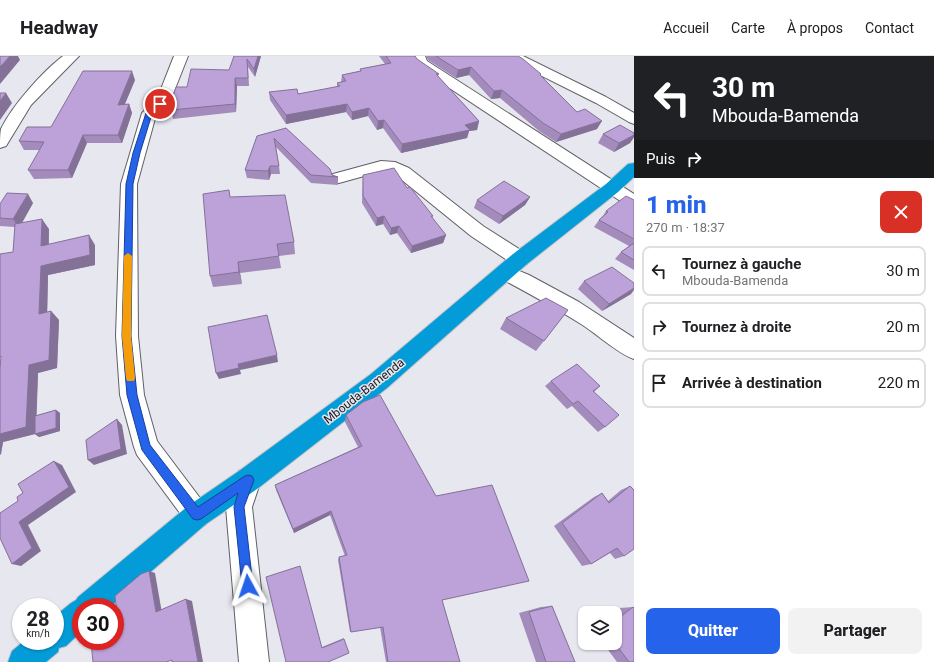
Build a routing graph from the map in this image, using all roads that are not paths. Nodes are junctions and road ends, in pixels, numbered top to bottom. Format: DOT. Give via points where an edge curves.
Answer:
graph roads {
  1 [pos="72,56"];
  2 [pos="177,56"];
  3 [pos="418,56"];
  4 [pos="513,56"];
  5 [pos="634,119"];
  6 [pos="0,143"];
  7 [pos="634,168"];
  8 [pos="339,178"];
  9 [pos="612,188"];
  10 [pos="634,202"];
  11 [pos="513,266"];
  12 [pos="634,350"];
  13 [pos="248,480"];
  14 [pos="197,515"];
  15 [pos="99,598"];
  16 [pos="72,621"];
  17 [pos="64,627"];
  18 [pos="37,650"];
  19 [pos="23,662"];
  20 [pos="254,662"];
  1 -- 6 [label="street" via="25,103"];
  2 -- 14 [label="street" via="166,94 160,104 149,113 129,184 127,336 132,395 146,447"];
  3 -- 9 [label="street" via="422,63"];
  4 -- 5 [label="street"];
  7 -- 9 [label="highway, Mbouda-Bamenda"];
  8 -- 11 [label="street" via="381,166 389,166 403,172 472,227"];
  9 -- 10 [label="street"];
  9 -- 11 [label="highway, Mbouda-Bamenda"];
  11 -- 12 [label="street" via="557,299 615,335"];
  11 -- 13 [label="highway, Mbouda-Bamenda" via="379,381"];
  13 -- 14 [label="highway, Mbouda-Bamenda"];
  13 -- 20 [label="street" via="239,507"];
  14 -- 15 [label="highway, Mbouda-Bamenda"];
  16 -- 17 [label="highway"];
  18 -- 19 [label="highway"];
}
